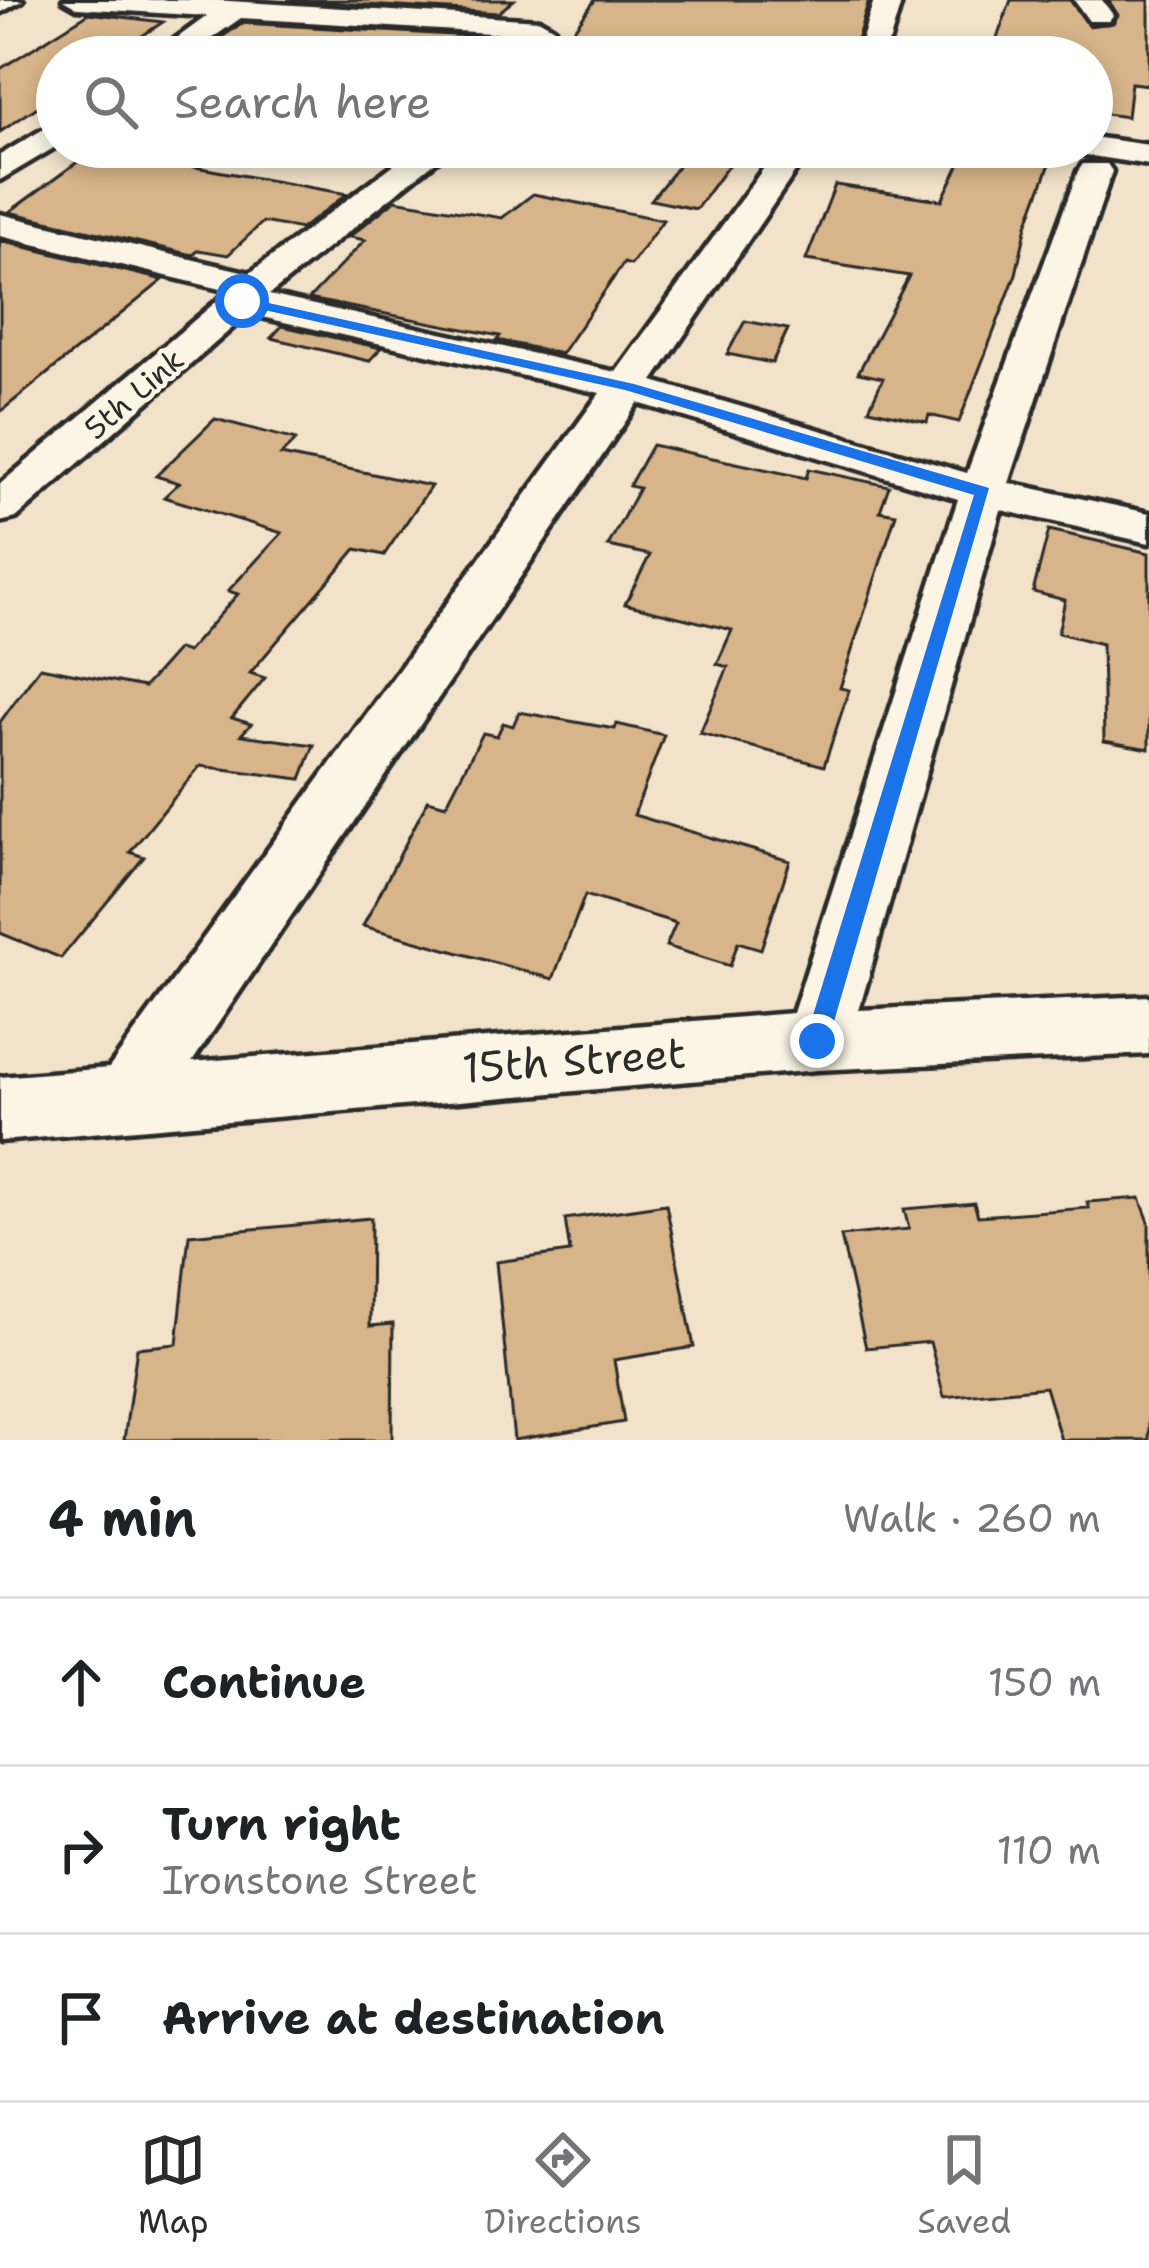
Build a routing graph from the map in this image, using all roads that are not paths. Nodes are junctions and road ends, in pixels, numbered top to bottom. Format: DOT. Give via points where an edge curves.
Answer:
graph roads {
  1 [pos="9,0"];
  2 [pos="77,0"];
  3 [pos="555,0"];
  4 [pos="888,0"];
  5 [pos="0,5"];
  6 [pos="232,12"];
  7 [pos="540,28"];
  8 [pos="197,36"];
  9 [pos="535,36"];
  10 [pos="877,36"];
  11 [pos="36,145"];
  12 [pos="1149,155"];
  13 [pos="1113,158"];
  14 [pos="411,168"];
  15 [pos="781,168"];
  16 [pos="1090,168"];
  17 [pos="0,170"];
  18 [pos="0,225"];
  19 [pos="250,294"];
  20 [pos="628,387"];
  21 [pos="983,492"];
  22 [pos="0,508"];
  23 [pos="1149,528"];
  24 [pos="1149,1025"];
  25 [pos="817,1041"];
  26 [pos="130,1095"];
  27 [pos="0,1108"];
  1 -- 5 [label="street"];
  2 -- 6 [label="street"];
  3 -- 7 [label="street"];
  4 -- 10 [label="street"];
  6 -- 7 [label="street"];
  6 -- 8 [label="street"];
  7 -- 9 [label="street"];
  11 -- 17 [label="street"];
  12 -- 13 [label="street"];
  14 -- 19 [label="street, 5th Link"];
  15 -- 20 [label="street"];
  16 -- 21 [label="street"];
  18 -- 19 [label="street"];
  19 -- 20 [label="street"];
  19 -- 22 [label="street, 5th Link"];
  20 -- 21 [label="street"];
  20 -- 26 [label="street"];
  21 -- 23 [label="street"];
  21 -- 25 [label="street"];
  24 -- 25 [label="street, 15th Street"];
  25 -- 26 [label="street, 15th Street"];
  26 -- 27 [label="street, 15th Street"];
}
